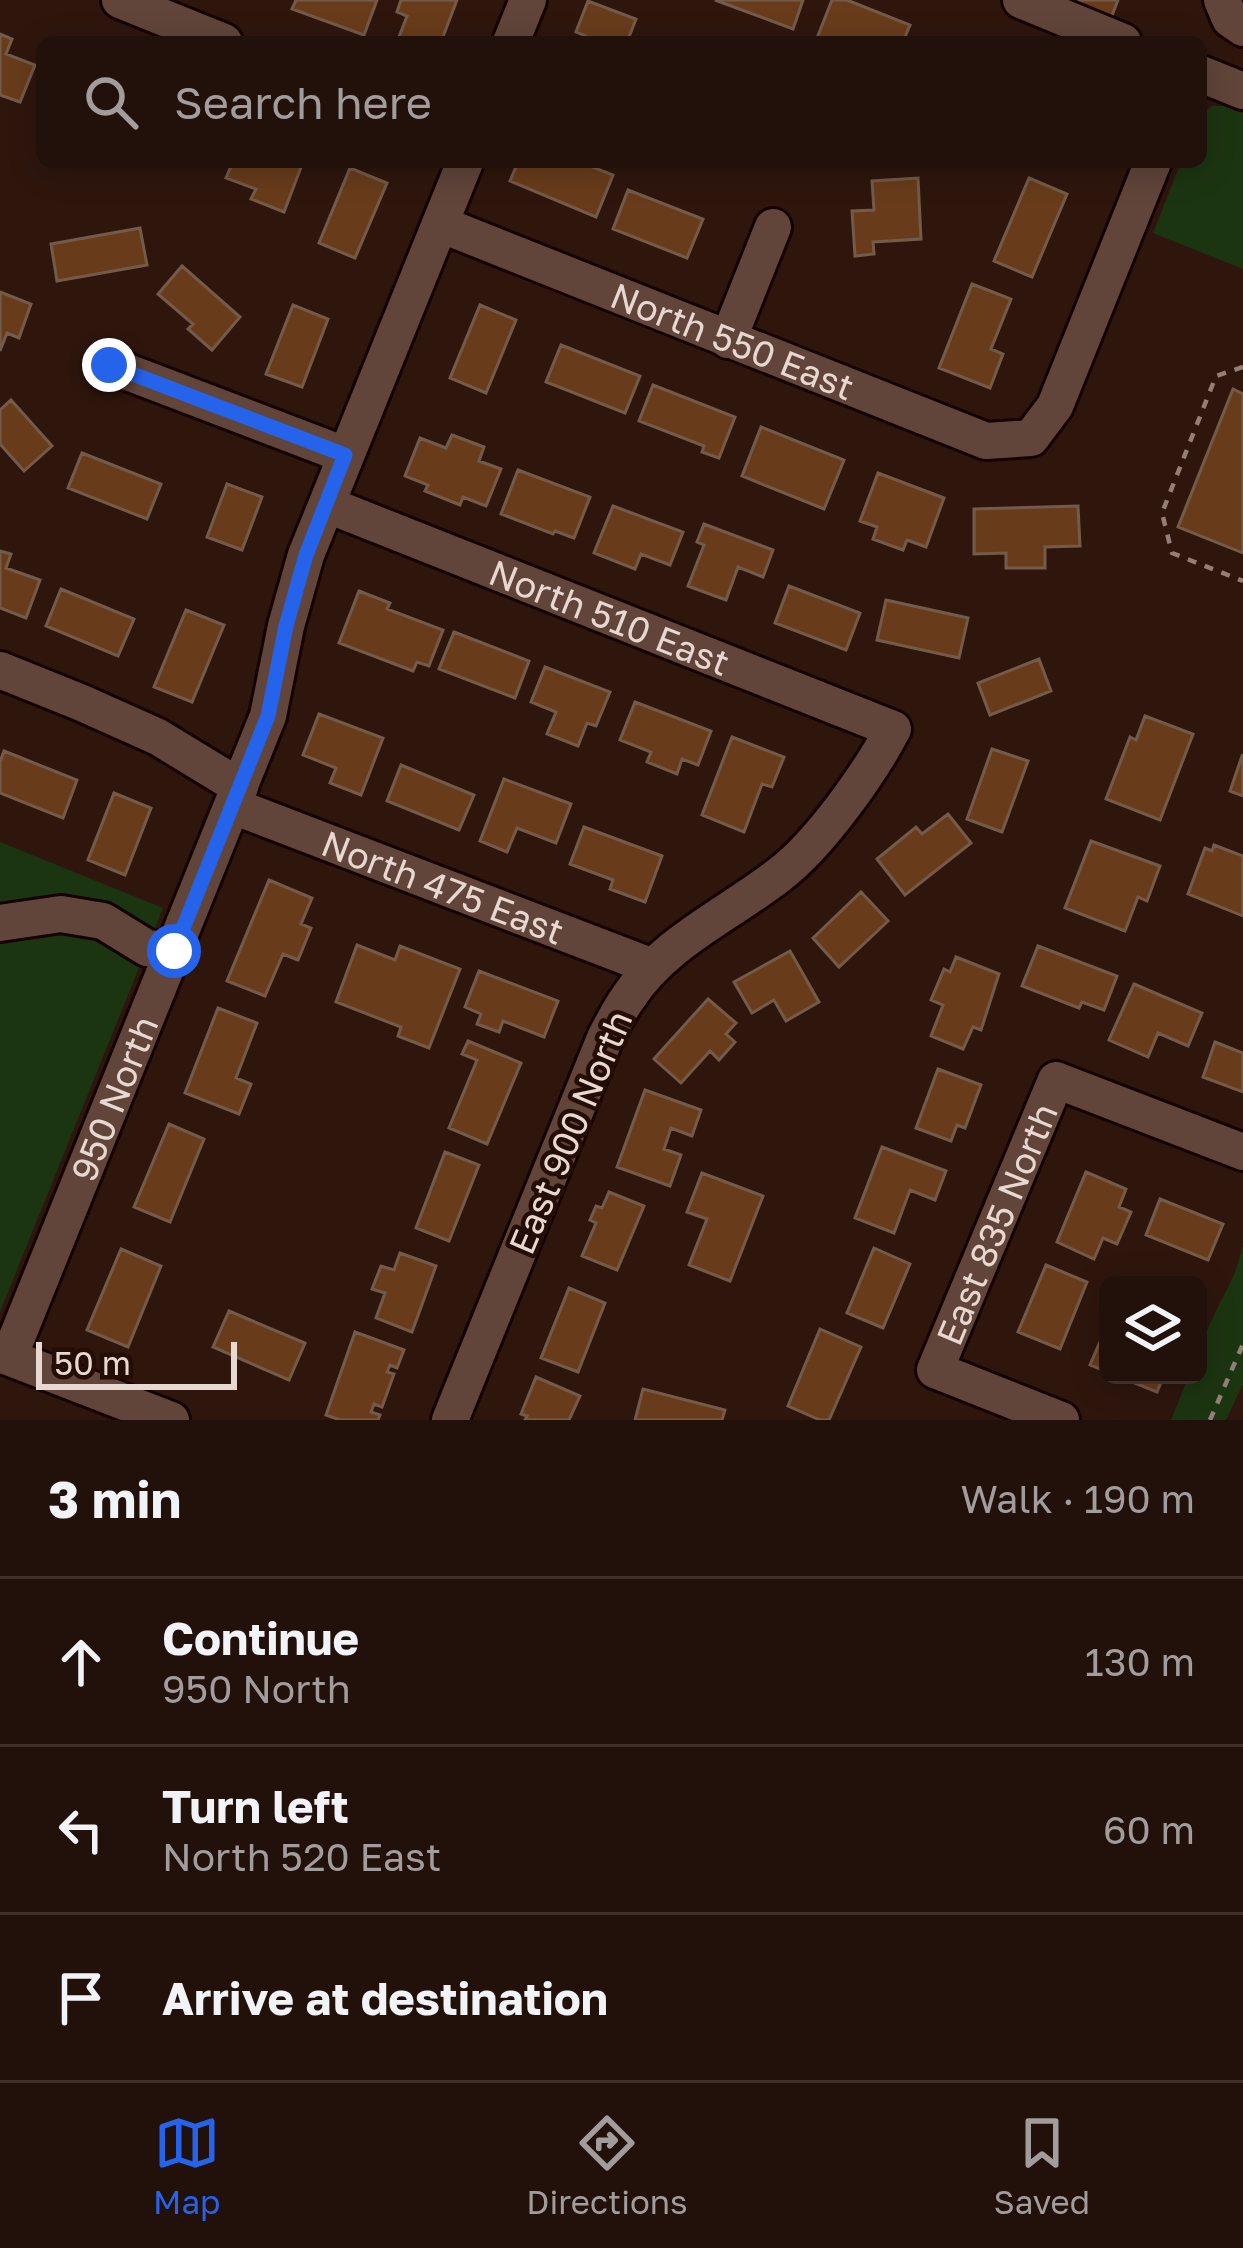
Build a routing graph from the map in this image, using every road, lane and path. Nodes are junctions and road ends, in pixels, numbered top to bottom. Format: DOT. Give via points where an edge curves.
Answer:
graph roads {
  1 [pos="120,0"];
  2 [pos="528,0"];
  3 [pos="1022,0"];
  4 [pos="1222,0"];
  5 [pos="1243,28"];
  6 [pos="209,36"];
  7 [pos="514,36"];
  8 [pos="1109,36"];
  9 [pos="1207,76"];
  10 [pos="1243,91"];
  11 [pos="463,168"];
  12 [pos="1151,168"];
  13 [pos="440,224"];
  14 [pos="773,227"];
  15 [pos="728,340"];
  16 [pos="109,365"];
  17 [pos="1243,367"];
  18 [pos="345,455"];
  19 [pos="328,505"];
  20 [pos="1243,581"];
  21 [pos="0,670"];
  22 [pos="893,729"];
  23 [pos="236,796"];
  24 [pos="0,922"];
  25 [pos="174,951"];
  26 [pos="653,967"];
  27 [pos="1243,1152"];
  28 [pos="1243,1344"];
  29 [pos="4,1355"];
  30 [pos="171,1420"];
  31 [pos="450,1420"];
  32 [pos="1061,1420"];
  33 [pos="1210,1420"];
  1 -- 6 [label="street"];
  2 -- 7 [label="street"];
  3 -- 8 [label="street"];
  4 -- 5 [label="street"];
  9 -- 10 [label="street"];
  11 -- 13 [label="street, 950 North"];
  12 -- 15 [label="street, North 550 East" via="1055,406 1031,438 986,441"];
  13 -- 15 [label="street, North 550 East"];
  13 -- 18 [label="street, 950 North"];
  14 -- 15 [label="street"];
  16 -- 18 [label="street"];
  17 -- 20 [label="path" via="1216,376 1162,513 1172,553"];
  18 -- 19 [label="street, 950 North"];
  19 -- 22 [label="street, North 510 East"];
  19 -- 23 [label="street, 950 North" via="306,555 268,716"];
  21 -- 23 [label="street, North 475 East" via="158,737"];
  22 -- 26 [label="street, East 900 North" via="876,761 782,873"];
  23 -- 25 [label="street, 950 North"];
  23 -- 26 [label="street, North 475 East"];
  24 -- 25 [label="street" via="82,917 147,948"];
  25 -- 29 [label="street, 950 North"];
  26 -- 31 [label="street, East 900 North" via="605,1038"];
  27 -- 32 [label="street, East 835 North" via="1056,1080 935,1370"];
  28 -- 33 [label="path"];
  29 -- 30 [label="street"];
}
